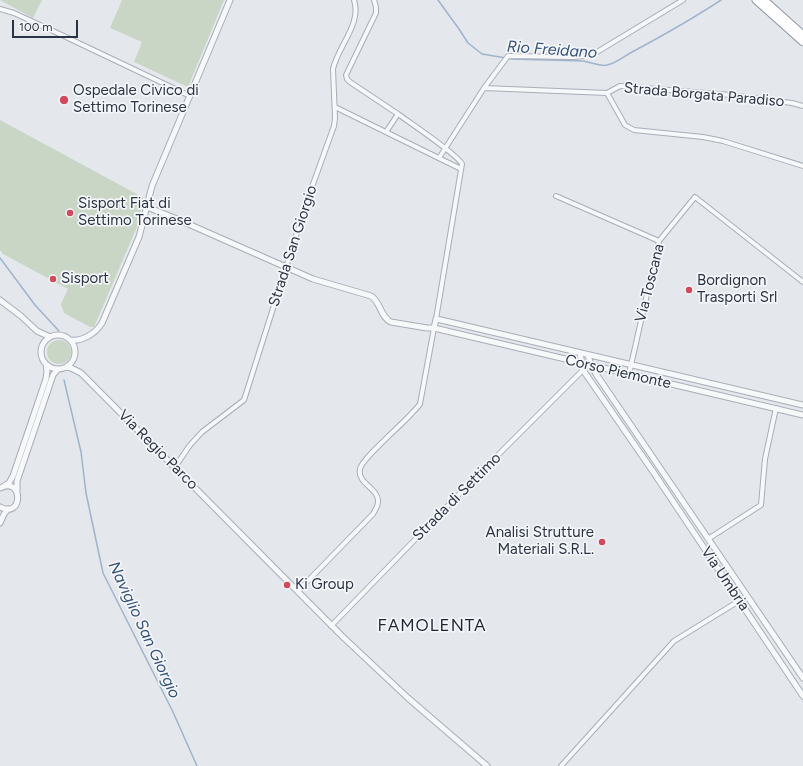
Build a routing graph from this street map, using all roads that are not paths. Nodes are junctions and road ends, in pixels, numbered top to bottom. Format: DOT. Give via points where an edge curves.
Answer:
graph roads {
  1 [pos="230,0"];
  2 [pos="354,0"];
  3 [pos="374,0"];
  4 [pos="683,0"];
  5 [pos="756,0"];
  6 [pos="764,0"];
  7 [pos="0,9"];
  8 [pos="803,35"];
  9 [pos="803,42"];
  10 [pos="484,88"];
  11 [pos="607,94"];
  12 [pos="190,96"];
  13 [pos="334,106"];
  14 [pos="803,106"];
  15 [pos="398,114"];
  16 [pos="386,132"];
  17 [pos="445,149"];
  18 [pos="439,158"];
  19 [pos="803,166"];
  20 [pos="461,169"];
  21 [pos="556,196"];
  22 [pos="147,207"];
  23 [pos="659,241"];
  24 [pos="286,266"];
  25 [pos="803,282"];
  26 [pos="0,300"];
  27 [pos="436,319"];
  28 [pos="434,328"];
  29 [pos="482,330"];
  30 [pos="37,331"];
  31 [pos="50,337"];
  32 [pos="82,339"];
  33 [pos="480,339"];
  34 [pos="70,340"];
  35 [pos="43,344"];
  36 [pos="75,351"];
  37 [pos="580,353"];
  38 [pos="588,355"];
  39 [pos="74,359"];
  40 [pos="581,363"];
  41 [pos="46,364"];
  42 [pos="591,365"];
  43 [pos="631,365"];
  44 [pos="66,367"];
  45 [pos="58,369"];
  46 [pos="78,370"];
  47 [pos="583,370"];
  48 [pos="629,374"];
  49 [pos="738,390"];
  50 [pos="766,396"];
  51 [pos="736,399"];
  52 [pos="765,405"];
  53 [pos="803,405"];
  54 [pos="776,408"];
  55 [pos="621,410"];
  56 [pos="803,415"];
  57 [pos="615,416"];
  58 [pos="175,467"];
  59 [pos="660,468"];
  60 [pos="654,473"];
  61 [pos="2,487"];
  62 [pos="17,493"];
  63 [pos="686,506"];
  64 [pos="0,507"];
  65 [pos="8,509"];
  66 [pos="679,510"];
  67 [pos="0,523"];
  68 [pos="708,539"];
  69 [pos="298,591"];
  70 [pos="747,596"];
  71 [pos="739,601"];
  72 [pos="331,626"];
  73 [pos="778,642"];
  74 [pos="771,648"];
  75 [pos="803,678"];
  76 [pos="803,696"];
  77 [pos="487,766"];
  78 [pos="561,766"];
  1 -- 12 [label="street"];
  2 -- 13 [label="street, Strada San Giorgio" via="354,22 334,62"];
  3 -- 15 [label="street" via="376,13 346,75 350,82"];
  4 -- 10 [label="street" via="598,52 573,57 508,56"];
  5 -- 9 [label="highway"];
  6 -- 8 [label="highway"];
  7 -- 12 [label="street" via="66,36"];
  10 -- 11 [label="street, Strada Borgata Paradiso"];
  10 -- 17 [label="street"];
  11 -- 14 [label="street, Strada Borgata Paradiso" via="620,86 731,96"];
  11 -- 19 [label="street, Strada Borgata Paradiso" via="625,125 634,130 723,141"];
  12 -- 22 [label="street" via="152,186"];
  13 -- 16 [label="street"];
  13 -- 24 [label="street, Strada San Giorgio" via="334,126"];
  15 -- 16 [label="street"];
  15 -- 17 [label="street"];
  16 -- 18 [label="street"];
  17 -- 18 [label="street"];
  17 -- 20 [label="street" via="460,161"];
  18 -- 20 [label="street"];
  20 -- 27 [label="street"];
  21 -- 23 [label="street"];
  22 -- 24 [label="street, Corso Piemonte"];
  22 -- 32 [label="street" via="139,237 102,323 94,332"];
  23 -- 25 [label="street, Via Toscana" via="695,197"];
  23 -- 43 [label="street, Via Toscana"];
  24 -- 28 [label="street, Corso Piemonte" via="313,279 372,297 391,322"];
  24 -- 58 [label="street, Strada San Giorgio" via="244,400 202,432"];
  26 -- 30 [label="street"];
  27 -- 28 [label="street"];
  27 -- 29 [label="street, Corso Piemonte"];
  28 -- 33 [label="street, Corso Piemonte"];
  28 -- 69 [label="street" via="420,404 361,465 359,471 361,478 377,495 378,503 373,514"];
  29 -- 33 [label="street"];
  29 -- 37 [label="street, Corso Piemonte"];
  30 -- 31 [label="street"];
  30 -- 35 [label="street"];
  31 -- 34 [label="street" via="60,335"];
  31 -- 35 [label="street"];
  32 -- 34 [label="street"];
  32 -- 36 [label="street"];
  33 -- 40 [label="street, Corso Piemonte"];
  34 -- 36 [label="street"];
  35 -- 41 [label="street" via="41,354"];
  36 -- 39 [label="street"];
  37 -- 38 [label="street, Corso Piemonte"];
  37 -- 40 [label="street, Via Umbria"];
  38 -- 42 [label="street, Via Umbria"];
  38 -- 43 [label="street, Corso Piemonte"];
  39 -- 44 [label="street"];
  39 -- 46 [label="street, Via Regio Parco"];
  40 -- 42 [label="street, Corso Piemonte"];
  40 -- 47 [label="street, Via Umbria"];
  41 -- 45 [label="street"];
  41 -- 61 [label="street" via="46,379 11,481"];
  42 -- 48 [label="street, Corso Piemonte"];
  42 -- 55 [label="street, Via Umbria"];
  43 -- 48 [label="street, Via Toscana"];
  43 -- 49 [label="street, Corso Piemonte"];
  44 -- 45 [label="street"];
  44 -- 46 [label="street"];
  45 -- 62 [label="street" via="53,375 17,481"];
  46 -- 58 [label="street, Via Regio Parco"];
  47 -- 57 [label="street, Via Umbria"];
  47 -- 72 [label="street, Strada di Settimo"];
  48 -- 51 [label="street, Corso Piemonte"];
  49 -- 50 [label="street, Corso Piemonte"];
  49 -- 51 [label="street"];
  50 -- 52 [label="street"];
  50 -- 53 [label="street, Corso Piemonte"];
  51 -- 52 [label="street, Corso Piemonte"];
  52 -- 54 [label="street, Corso Piemonte"];
  54 -- 56 [label="street, Corso Piemonte"];
  54 -- 68 [label="street, Via Umbria" via="766,459 761,505"];
  55 -- 57 [label="street"];
  55 -- 59 [label="street, Via Umbria"];
  57 -- 60 [label="street, Via Umbria"];
  58 -- 69 [label="street, Via Regio Parco"];
  59 -- 60 [label="street"];
  59 -- 63 [label="street, Via Umbria"];
  60 -- 66 [label="street, Via Umbria"];
  61 -- 62 [label="street" via="12,487"];
  62 -- 65 [label="street" via="16,504"];
  63 -- 66 [label="street"];
  63 -- 68 [label="street, Via Umbria"];
  64 -- 65 [label="street"];
  65 -- 67 [label="street"];
  66 -- 71 [label="street, Via Umbria"];
  68 -- 70 [label="street, Via Umbria"];
  69 -- 72 [label="street"];
  70 -- 71 [label="street"];
  70 -- 73 [label="street, Via Umbria"];
  71 -- 74 [label="street, Via Umbria"];
  71 -- 78 [label="street" via="674,641"];
  72 -- 77 [label="street" via="408,698"];
  73 -- 74 [label="street"];
  73 -- 75 [label="street, Via Umbria"];
  74 -- 76 [label="street, Via Umbria"];
}
